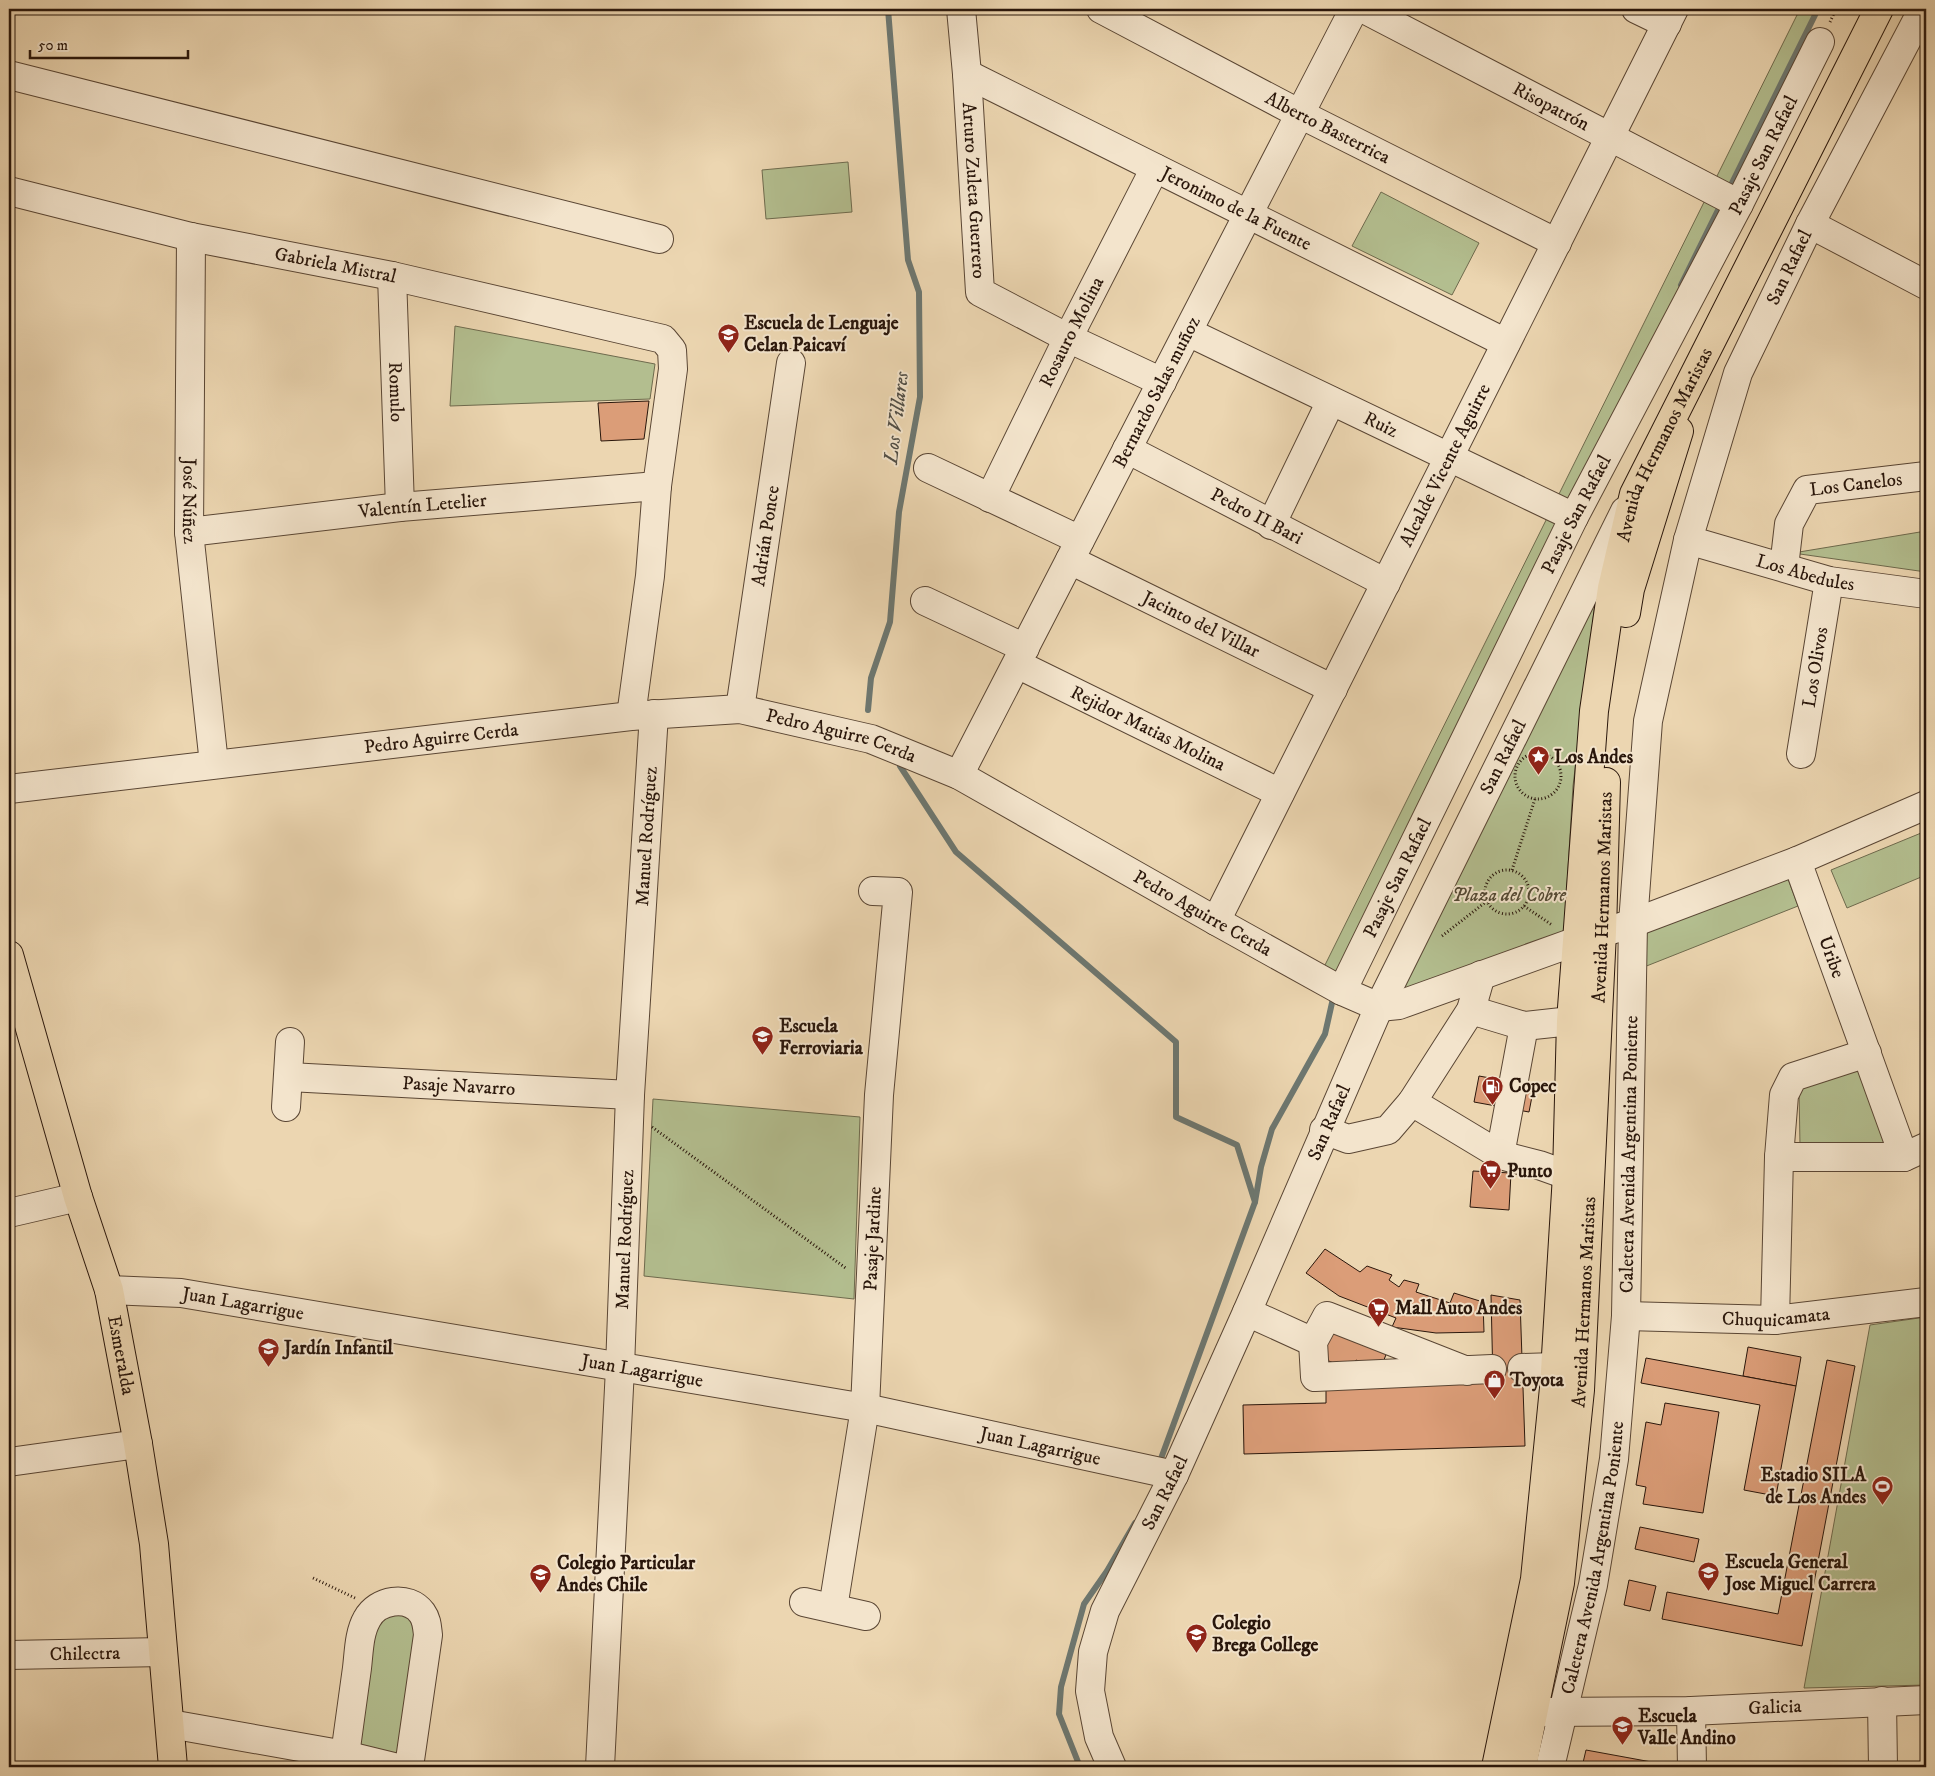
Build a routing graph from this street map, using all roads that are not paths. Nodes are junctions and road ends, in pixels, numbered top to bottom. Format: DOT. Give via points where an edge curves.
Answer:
graph roads {
  1 [pos="961,9"];
  2 [pos="1101,9"];
  3 [pos="1354,9"];
  4 [pos="1364,9"];
  5 [pos="1636,9"];
  6 [pos="1879,9"];
  7 [pos="1923,9"];
  8 [pos="1671,16"];
  9 [pos="1820,42"];
  10 [pos="967,74"];
  11 [pos="9,75"];
  12 [pos="1300,114"];
  13 [pos="1610,138"];
  14 [pos="1155,168"];
  15 [pos="9,191"];
  16 [pos="1739,204"];
  17 [pos="1248,214"];
  18 [pos="1810,224"];
  19 [pos="191,237"];
  20 [pos="659,239"];
  21 [pos="1557,243"];
  22 [pos="392,276"];
  23 [pos="1926,286"];
  24 [pos="1188,332"];
  25 [pos="1068,338"];
  26 [pos="663,339"];
  27 [pos="1506,343"];
  28 [pos="1701,359"];
  29 [pos="791,363"];
  30 [pos="1162,382"];
  31 [pos="1331,401"];
  32 [pos="1127,449"];
  33 [pos="1449,457"];
  34 [pos="928,468"];
  35 [pos="1926,476"];
  36 [pos="657,486"];
  37 [pos="1634,494"];
  38 [pos="990,498"];
  39 [pos="400,507"];
  40 [pos="1574,517"];
  41 [pos="1271,525"];
  42 [pos="189,532"];
  43 [pos="1688,540"];
  44 [pos="1075,550"];
  45 [pos="1784,567"];
  46 [pos="1829,582"];
  47 [pos="1386,583"];
  48 [pos="1926,594"];
  49 [pos="925,602"];
  50 [pos="1021,656"];
  51 [pos="1333,689"];
  52 [pos="740,709"];
  53 [pos="642,715"];
  54 [pos="1801,754"];
  55 [pos="214,764"];
  56 [pos="959,775"];
  57 [pos="9,789"];
  58 [pos="1280,793"];
  59 [pos="1925,808"];
  60 [pos="1797,861"];
  61 [pos="873,891"];
  62 [pos="1216,921"];
  63 [pos="1633,923"];
  64 [pos="1602,932"];
  65 [pos="1568,935"];
  66 [pos="9,955"];
  67 [pos="1481,975"];
  68 [pos="1342,991"];
  69 [pos="1379,1007"];
  70 [pos="1471,1010"];
  71 [pos="1571,1021"];
  72 [pos="1524,1026"];
  73 [pos="290,1042"];
  74 [pos="1867,1053"];
  75 [pos="289,1077"];
  76 [pos="1412,1102"];
  77 [pos="630,1103"];
  78 [pos="286,1107"];
  79 [pos="1324,1130"];
  80 [pos="1915,1152"];
  81 [pos="1500,1155"];
  82 [pos="1779,1157"];
  83 [pos="1567,1175"];
  84 [pos="78,1197"];
  85 [pos="9,1213"];
  86 [pos="109,1290"];
  87 [pos="1926,1302"];
  88 [pos="1246,1312"];
  89 [pos="1626,1316"];
  90 [pos="1775,1320"];
  91 [pos="1313,1342"];
  92 [pos="1555,1367"];
  93 [pos="620,1368"];
  94 [pos="1522,1368"];
  95 [pos="864,1408"];
  96 [pos="138,1444"];
  97 [pos="9,1462"];
  98 [pos="1174,1475"];
  99 [pos="804,1602"];
  100 [pos="833,1608"];
  101 [pos="866,1616"];
  102 [pos="163,1652"];
  103 [pos="9,1655"];
  104 [pos="1926,1700"];
  105 [pos="1882,1701"];
  106 [pos="1563,1711"];
  107 [pos="1691,1711"];
  108 [pos="1534,1713"];
  109 [pos="170,1724"];
  110 [pos="345,1755"];
  111 [pos="174,1767"];
  112 [pos="394,1767"];
  113 [pos="409,1767"];
  114 [pos="600,1767"];
  115 [pos="1112,1767"];
  116 [pos="1496,1767"];
  117 [pos="1522,1767"];
  118 [pos="1550,1767"];
  119 [pos="1692,1767"];
  120 [pos="1883,1767"];
  1 -- 10 [label="street, Arturo Zuleta Guerrero"];
  2 -- 12 [label="street, Alberto Basterrica"];
  3 -- 12 [label="street, Bernardo Salas muñoz"];
  4 -- 13 [label="street, Risopatrón"];
  5 -- 8 [label="street"];
  6 -- 28 [label="main road, San Rafael"];
  7 -- 18 [label="street, San Rafael"];
  8 -- 13 [label="street, Alcalde Vicente Aguirre"];
  9 -- 16 [label="street, Pasaje San Rafael"];
  10 -- 14 [label="street, Jeronimo de la Fuente"];
  10 -- 25 [label="street, Arturo Zuleta Guerrero" via="980,292"];
  11 -- 20 [label="street"];
  12 -- 17 [label="street, Bernardo Salas muñoz"];
  12 -- 21 [label="street, Alberto Basterrica"];
  13 -- 16 [label="street, Risopatrón"];
  13 -- 21 [label="street, Alcalde Vicente Aguirre"];
  14 -- 17 [label="street, Jeronimo de la Fuente"];
  14 -- 25 [label="street, Rosauro Molina"];
  15 -- 19 [label="street, Gabriela Mistral"];
  16 -- 40 [label="street, Pasaje San Rafael"];
  17 -- 24 [label="street, Bernardo Salas muñoz"];
  17 -- 27 [label="street, Jeronimo de la Fuente"];
  18 -- 23 [label="street"];
  18 -- 43 [label="street, San Rafael" via="1738,373"];
  19 -- 22 [label="street, Gabriela Mistral"];
  19 -- 42 [label="street, José Núñez"];
  21 -- 27 [label="street, Alcalde Vicente Aguirre"];
  22 -- 26 [label="street, Gabriela Mistral"];
  22 -- 39 [label="street, Romulo"];
  24 -- 30 [label="street, Bernardo Salas muñoz"];
  24 -- 31 [label="street, Ruiz"];
  25 -- 30 [label="street, Arturo Zuleta Guerrero"];
  25 -- 38 [label="street, Rosauro Molina"];
  26 -- 36 [label="street, Manuel Rodríguez" via="672,350 673,369"];
  27 -- 33 [label="street, Alcalde Vicente Aguirre"];
  28 -- 37 [label="main road, Avenida Hermanos Maristas"];
  28 -- 64 [label="main road, Avenida Hermanos Maristas" via="1630,588 1609,710"];
  29 -- 52 [label="street, Adrián Ponce"];
  30 -- 32 [label="street, Bernardo Salas muñoz"];
  31 -- 33 [label="street, Ruiz"];
  31 -- 41 [label="street"];
  32 -- 41 [label="street, Pedro II Bari"];
  32 -- 44 [label="street, Bernardo Salas muñoz"];
  33 -- 40 [label="street, Ruiz"];
  33 -- 47 [label="street, Alcalde Vicente Aguirre"];
  34 -- 38 [label="street, Jacinto del Villar"];
  35 -- 45 [label="street, Los Canelos" via="1808,490 1789,524"];
  36 -- 39 [label="street, Valentín Letelier"];
  36 -- 53 [label="street, Manuel Rodríguez"];
  37 -- 65 [label="main road, Avenida Hermanos Maristas" via="1612,588"];
  37 -- 69 [label="street, San Rafael"];
  38 -- 44 [label="street, Jacinto del Villar"];
  39 -- 42 [label="street, Valentín Letelier"];
  40 -- 68 [label="street, Pasaje San Rafael"];
  41 -- 47 [label="street, Pedro II Bari"];
  42 -- 55 [label="street, José Núñez"];
  43 -- 45 [label="street, Los Abedules"];
  43 -- 63 [label="street, Caletera Avenida Argentina Poniente" via="1648,721"];
  44 -- 50 [label="street, Bernardo Salas muñoz"];
  44 -- 51 [label="street, Jacinto del Villar"];
  45 -- 46 [label="street, Los Abedules"];
  46 -- 48 [label="street, Los Abedules"];
  46 -- 54 [label="street, Los Olivos"];
  47 -- 51 [label="street, Alcalde Vicente Aguirre"];
  49 -- 50 [label="street, Rejidor Matias Molina"];
  50 -- 56 [label="street, Bernardo Salas muñoz"];
  50 -- 58 [label="street, Rejidor Matias Molina"];
  51 -- 58 [label="street, Alcalde Vicente Aguirre"];
  52 -- 53 [label="street, Pedro Aguirre Cerda"];
  52 -- 56 [label="street, Pedro Aguirre Cerda" via="871,739"];
  53 -- 55 [label="street, Pedro Aguirre Cerda"];
  53 -- 77 [label="street, Manuel Rodríguez"];
  55 -- 57 [label="street, Pedro Aguirre Cerda"];
  56 -- 62 [label="street, Pedro Aguirre Cerda"];
  58 -- 62 [label="street, Alcalde Vicente Aguirre"];
  59 -- 60 [label="street"];
  60 -- 63 [label="street"];
  60 -- 74 [label="street, Uribe"];
  61 -- 95 [label="street, Pasaje Jardine" via="898,892 879,1095"];
  62 -- 68 [label="street, Pedro Aguirre Cerda"];
  63 -- 64 [label="street"];
  63 -- 89 [label="street, Caletera Avenida Argentina Poniente"];
  64 -- 65 [label="street"];
  64 -- 108 [label="main road, Avenida Hermanos Maristas" via="1580,1390 1560,1583"];
  65 -- 67 [label="street"];
  65 -- 71 [label="main road, Avenida Hermanos Maristas"];
  66 -- 84 [label="main road, Esmeralda"];
  67 -- 69 [label="street" via="1399,1005"];
  67 -- 70 [label="street"];
  68 -- 69 [label="street, Pedro Aguirre Cerda"];
  69 -- 79 [label="street, San Rafael"];
  70 -- 72 [label="street"];
  70 -- 76 [label="street"];
  71 -- 72 [label="street"];
  71 -- 83 [label="main road, Avenida Hermanos Maristas"];
  72 -- 81 [label="street"];
  73 -- 75 [label="street"];
  74 -- 80 [label="street, Uribe"];
  74 -- 82 [label="street" via="1793,1078 1784,1095"];
  75 -- 77 [label="street, Pasaje Navarro"];
  75 -- 78 [label="street"];
  76 -- 79 [label="street" via="1388,1130 1348,1139"];
  76 -- 81 [label="street"];
  77 -- 93 [label="street, Manuel Rodríguez"];
  79 -- 88 [label="street, San Rafael"];
  80 -- 82 [label="street, Uribe"];
  81 -- 83 [label="street"];
  82 -- 90 [label="street"];
  83 -- 92 [label="main road, Avenida Hermanos Maristas"];
  84 -- 85 [label="street"];
  84 -- 86 [label="main road, Esmeralda"];
  86 -- 93 [label="street, Juan Lagarrigue" via="181,1293"];
  86 -- 96 [label="main road, Esmeralda"];
  87 -- 90 [label="street, Chuquicamata"];
  88 -- 91 [label="street"];
  88 -- 98 [label="street, San Rafael"];
  89 -- 90 [label="street, Chuquicamata"];
  89 -- 106 [label="street, Caletera Avenida Argentina Poniente" via="1614,1459 1593,1585"];
  91 -- 91 [label="street" via="1327,1316 1480,1370 1315,1377"];
  92 -- 94 [label="street"];
  92 -- 116 [label="main road, Avenida Hermanos Maristas" via="1535,1579"];
  93 -- 95 [label="street, Juan Lagarrigue"];
  93 -- 114 [label="street, Manuel Rodríguez"];
  95 -- 98 [label="street, Juan Lagarrigue"];
  95 -- 100 [label="street, Pasaje Jardine"];
  96 -- 97 [label="street"];
  96 -- 102 [label="main road, Esmeralda" via="154,1544"];
  98 -- 115 [label="street, San Rafael" via="1105,1611 1093,1652 1090,1691 1099,1738"];
  99 -- 100 [label="street"];
  100 -- 101 [label="street"];
  102 -- 103 [label="street, Chilectra"];
  102 -- 109 [label="main road, Esmeralda"];
  104 -- 105 [label="street, Galicia"];
  105 -- 107 [label="street, Galicia"];
  105 -- 120 [label="street"];
  106 -- 107 [label="street, Galicia"];
  106 -- 108 [label="street, Galicia"];
  106 -- 118 [label="street, Caletera Avenida Argentina Poniente"];
  107 -- 119 [label="street"];
  108 -- 117 [label="main road, Avenida Hermanos Maristas"];
  109 -- 110 [label="street"];
  109 -- 111 [label="main road, Esmeralda"];
  110 -- 112 [label="street"];
  110 -- 113 [label="street" via="362,1632 375,1608 386,1602 399,1602 421,1612 428,1635"];
}
